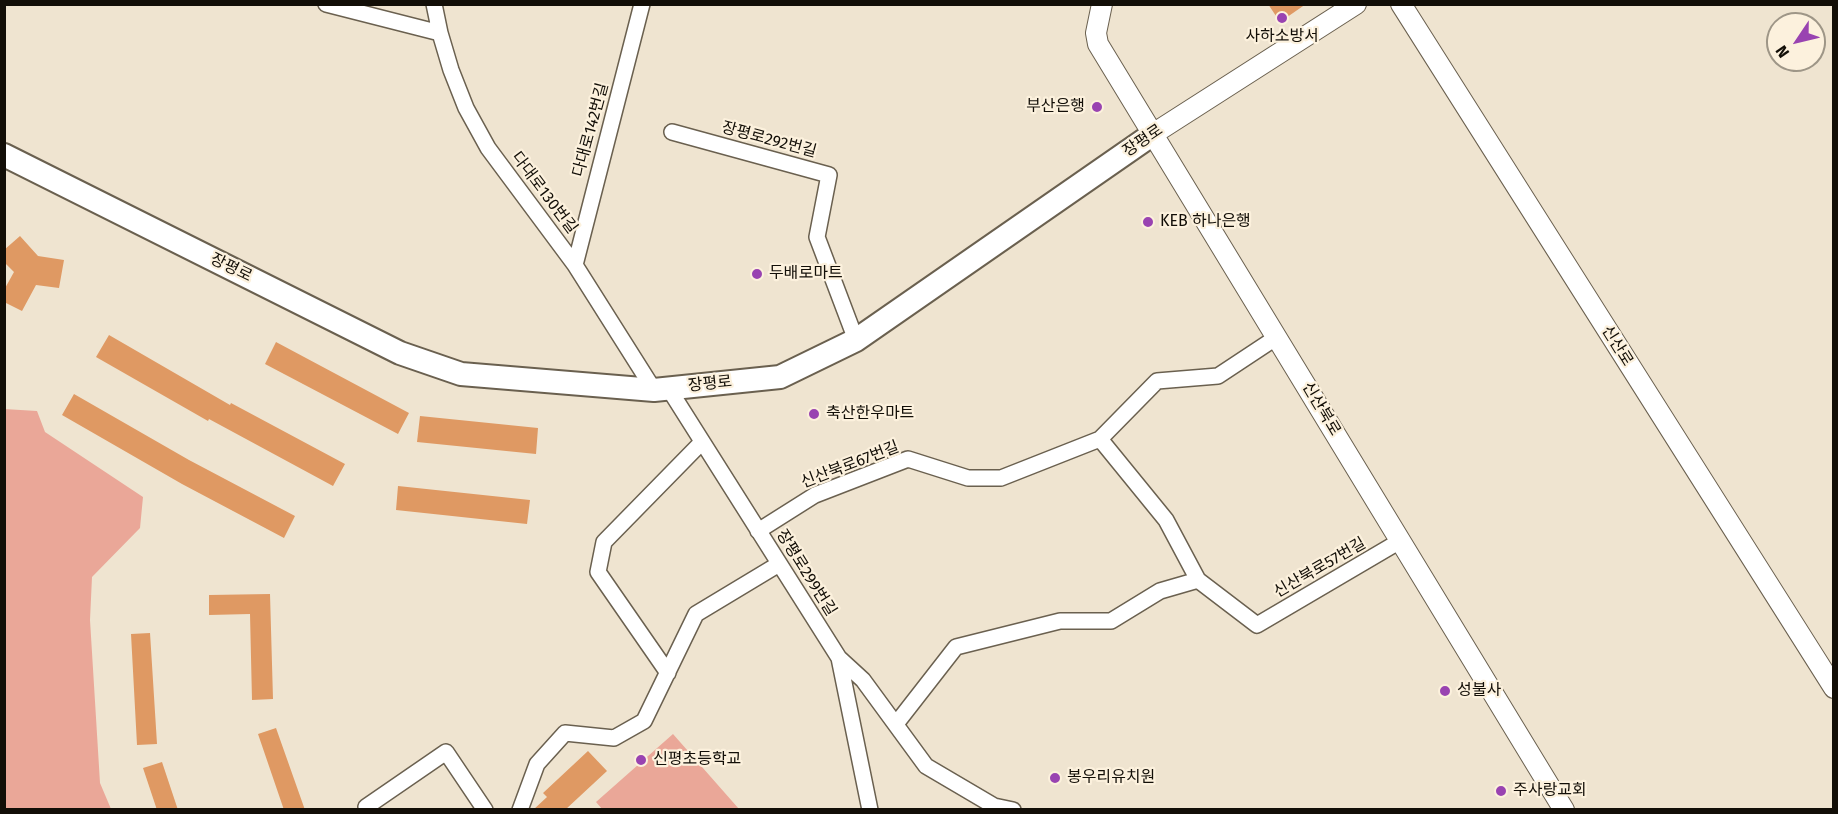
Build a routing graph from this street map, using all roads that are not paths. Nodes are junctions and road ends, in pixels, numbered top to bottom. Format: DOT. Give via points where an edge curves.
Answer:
graph roads {
  1 [pos="326,4"];
  2 [pos="435,4"];
  3 [pos="642,4"];
  4 [pos="1102,4"];
  5 [pos="1356,4"];
  6 [pos="1401,4"];
  7 [pos="440,33"];
  8 [pos="672,132"];
  9 [pos="1152,134"];
  10 [pos="4,155"];
  11 [pos="575,265"];
  12 [pos="1277,337"];
  13 [pos="856,340"];
  14 [pos="662,389"];
  15 [pos="1100,439"];
  16 [pos="702,442"];
  17 [pos="758,531"];
  18 [pos="1400,541"];
  19 [pos="779,564"];
  20 [pos="1198,580"];
  21 [pos="838,658"];
  22 [pos="668,673"];
  23 [pos="1833,688"];
  24 [pos="896,724"];
  25 [pos="483,809"];
  26 [pos="368,810"];
  27 [pos="520,810"];
  28 [pos="870,810"];
  29 [pos="1013,810"];
  30 [pos="1564,810"];
  1 -- 7 [label="street"];
  2 -- 7 [label="street, 다대로130번길"];
  3 -- 11 [label="street, 다대로142번길"];
  4 -- 9 [label="street, 신산북로" via="1096,33 1098,44"];
  5 -- 9 [label="street, 장평로"];
  6 -- 23 [label="street, 신산로"];
  7 -- 11 [label="street, 다대로130번길" via="466,108 488,148"];
  8 -- 13 [label="street, 장평로292번길" via="829,175 817,237"];
  9 -- 12 [label="street, 신산북로"];
  9 -- 13 [label="main road, 장평로"];
  10 -- 14 [label="main road, 장평로" via="400,353 461,374"];
  11 -- 14 [label="street, 다대로130번길"];
  12 -- 15 [label="street, 신산북로67번길" via="1218,376 1157,381"];
  12 -- 18 [label="street, 신산북로"];
  13 -- 14 [label="main road, 장평로" via="780,377"];
  14 -- 16 [label="street, 장평로299번길"];
  15 -- 17 [label="street, 신산북로67번길" via="1001,478 968,478 908,459 815,495"];
  15 -- 20 [label="street" via="1166,520"];
  16 -- 17 [label="street, 장평로299번길"];
  16 -- 22 [label="street" via="604,543 598,572"];
  17 -- 19 [label="street, 장평로299번길"];
  18 -- 20 [label="street, 신산북로57번길" via="1257,625"];
  18 -- 30 [label="street, 신산북로"];
  19 -- 21 [label="street, 장평로299번길"];
  19 -- 22 [label="street" via="696,614"];
  20 -- 24 [label="street" via="1160,591 1110,621 1060,621 956,647"];
  21 -- 24 [label="street, 장평로299번길" via="863,680"];
  21 -- 28 [label="street"];
  22 -- 27 [label="street" via="644,721 614,738 565,733 537,764"];
  24 -- 29 [label="street, 장평로299번길" via="926,766 994,806"];
  25 -- 26 [label="street" via="446,752 366,807"];
}
